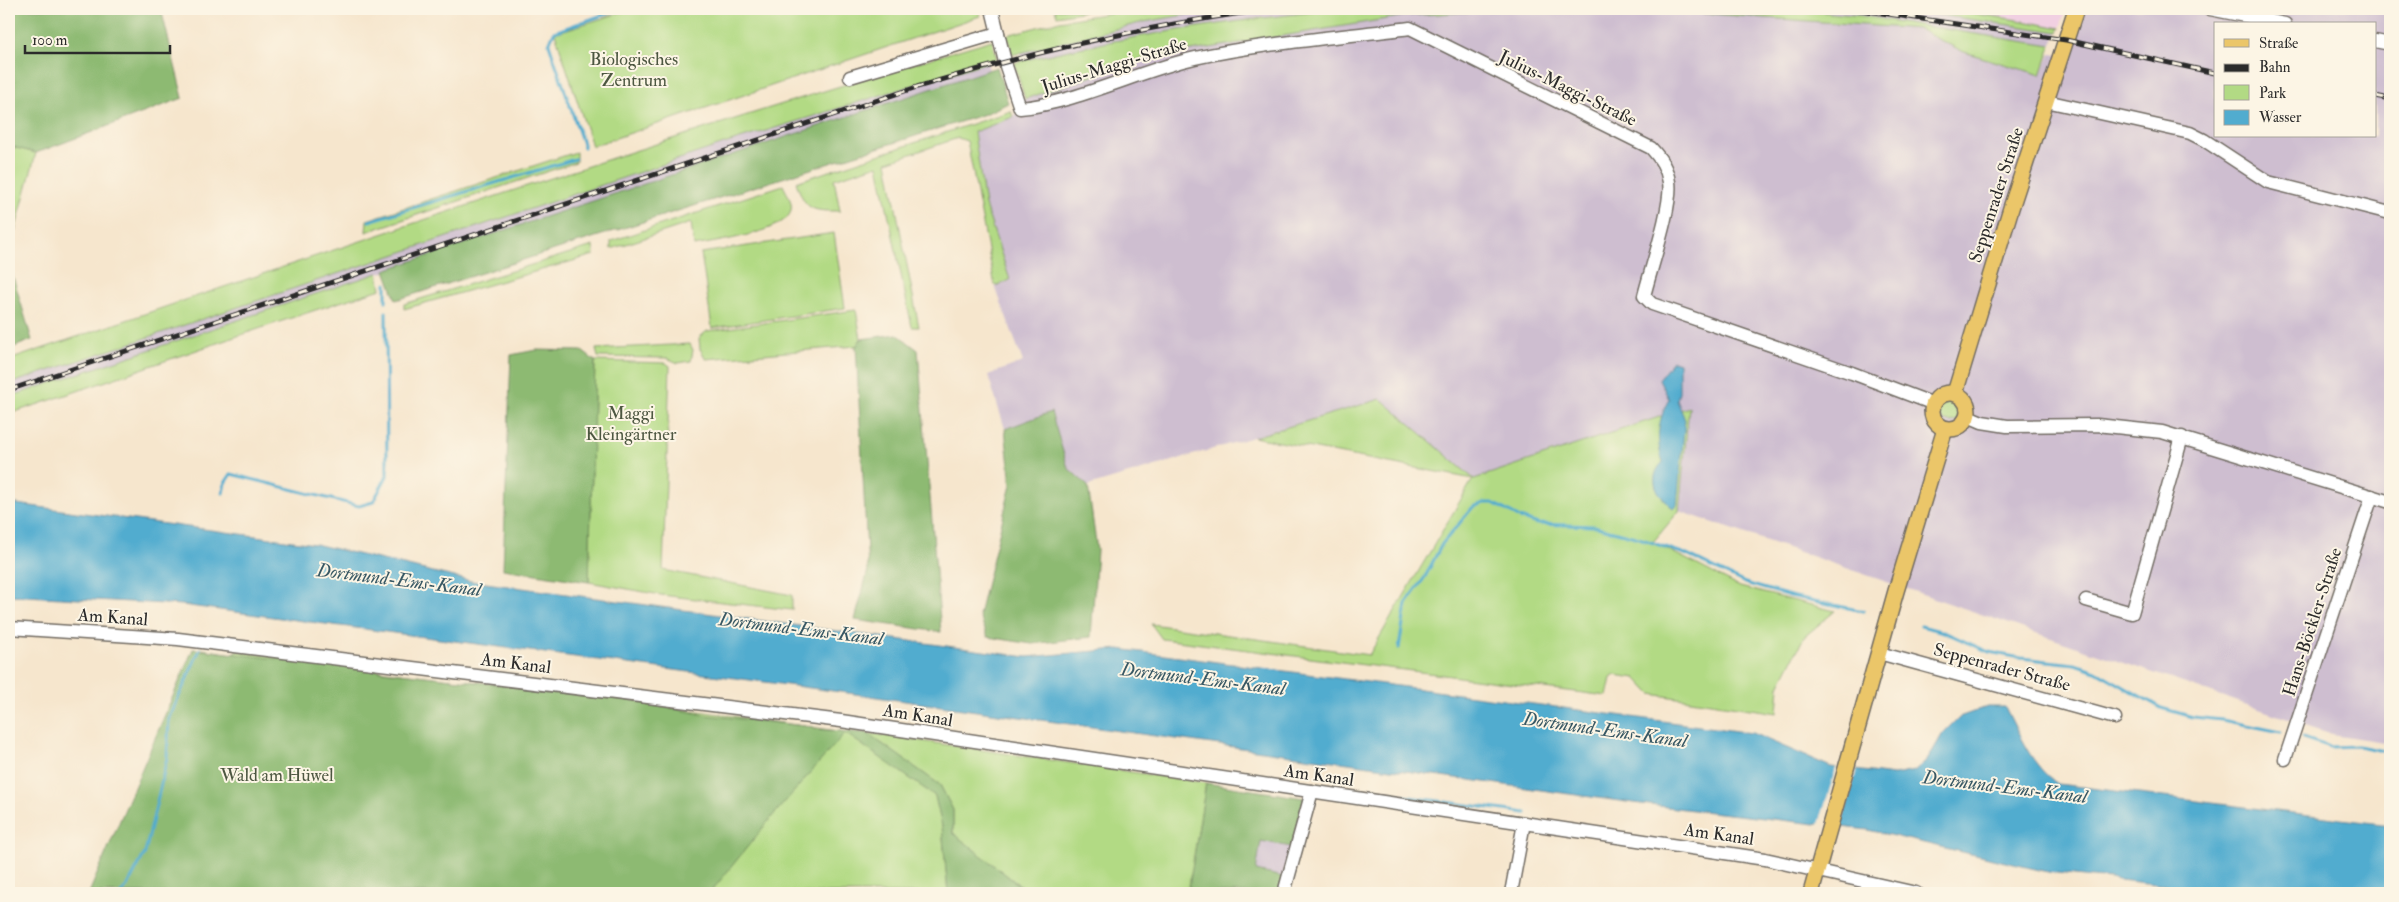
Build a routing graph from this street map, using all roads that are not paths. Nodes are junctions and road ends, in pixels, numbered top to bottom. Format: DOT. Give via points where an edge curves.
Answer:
graph roads {
  1 [pos="992,9"];
  2 [pos="2076,9"];
  3 [pos="2210,9"];
  4 [pos="2274,22"];
  5 [pos="998,33"];
  6 [pos="2376,41"];
  7 [pos="2390,44"];
  8 [pos="850,77"];
  9 [pos="2046,101"];
  10 [pos="2390,213"];
  11 [pos="1955,393"];
  12 [pos="1934,404"];
  13 [pos="1968,416"];
  14 [pos="1945,429"];
  15 [pos="2182,437"];
  16 [pos="2372,496"];
  17 [pos="2390,502"];
  18 [pos="2086,600"];
  19 [pos="9,628"];
  20 [pos="1879,653"];
  21 [pos="2115,718"];
  22 [pos="2285,759"];
  23 [pos="1312,791"];
  24 [pos="1524,823"];
  25 [pos="1818,871"];
  26 [pos="1284,893"];
  27 [pos="1511,893"];
  28 [pos="1811,893"];
  29 [pos="1916,893"];
  1 -- 5 [label="street"];
  2 -- 9 [label="main road, Seppenrader Straße"];
  3 -- 4 [label="street"];
  5 -- 8 [label="street"];
  5 -- 12 [label="street, Julius-Maggi-Straße" via="1020,108 1053,102 1196,58 1410,28 1651,148 1663,162 1670,184 1644,296 1652,304"];
  6 -- 7 [label="street"];
  9 -- 10 [label="street" via="2190,133 2268,182"];
  9 -- 11 [label="main road, Seppenrader Straße"];
  11 -- 12 [label="main road" via="1942,394"];
  11 -- 13 [label="main road" via="1967,402"];
  12 -- 14 [label="main road" via="1934,418"];
  13 -- 14 [label="main road" via="1959,427"];
  13 -- 15 [label="street" via="1993,425 2098,426"];
  14 -- 20 [label="main road"];
  15 -- 16 [label="street"];
  15 -- 18 [label="street" via="2132,613"];
  16 -- 17 [label="street"];
  16 -- 22 [label="street, Hans-Böckler-Straße"];
  19 -- 23 [label="street, Am Kanal" via="178,640 841,721"];
  20 -- 21 [label="street, Seppenrader Straße"];
  20 -- 25 [label="main road"];
  23 -- 24 [label="street, Am Kanal"];
  23 -- 26 [label="street"];
  24 -- 25 [label="street, Am Kanal" via="1765,859"];
  24 -- 27 [label="street"];
  25 -- 28 [label="main road"];
  25 -- 29 [label="street, Am Kanal"];
}
